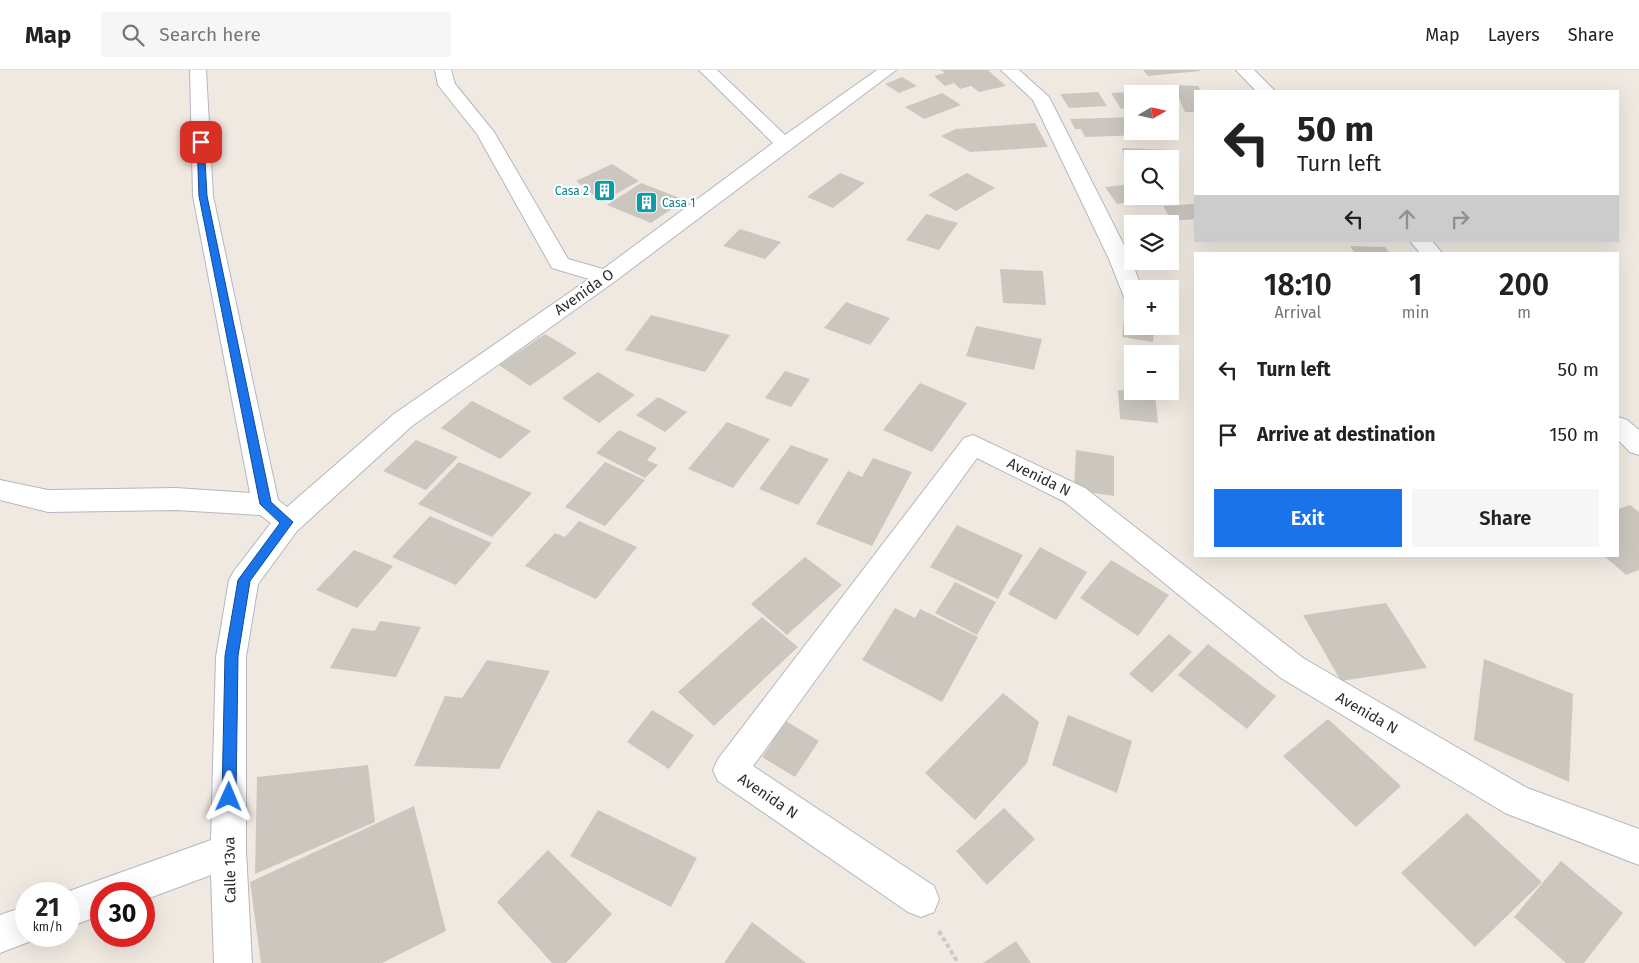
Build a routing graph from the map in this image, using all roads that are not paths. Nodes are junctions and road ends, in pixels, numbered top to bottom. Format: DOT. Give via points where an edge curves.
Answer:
graph roads {
  1 [pos="198,70"];
  2 [pos="443,70"];
  3 [pos="707,70"];
  4 [pos="888,70"];
  5 [pos="1009,70"];
  6 [pos="1244,70"];
  7 [pos="1265,90"];
  8 [pos="784,144"];
  9 [pos="1421,242"];
  10 [pos="1431,252"];
  11 [pos="606,277"];
  12 [pos="1128,280"];
  13 [pos="1619,427"];
  14 [pos="1639,445"];
  15 [pos="0,490"];
  16 [pos="276,514"];
  17 [pos="1639,847"];
  18 [pos="228,851"];
  19 [pos="144,882"];
  20 [pos="921,899"];
  21 [pos="15,929"];
  22 [pos="0,934"];
  23 [pos="233,963"];
  1 -- 16 [label="street" via="203,196"];
  2 -- 11 [label="street" via="447,85 485,132 560,263"];
  3 -- 8 [label="street"];
  4 -- 8 [label="street, Avenida O"];
  5 -- 12 [label="street" via="1040,96"];
  6 -- 7 [label="street"];
  8 -- 11 [label="street, Avenida O"];
  9 -- 10 [label="street"];
  11 -- 16 [label="street, Avenida O"];
  13 -- 14 [label="street"];
  15 -- 16 [label="street" via="48,501 176,499"];
  16 -- 18 [label="street, Calle 13va" via="244,580 232,656"];
  17 -- 20 [label="street, Avenida N" via="1517,801 1292,668 1075,495 973,445 730,770"];
  18 -- 19 [label="street"];
  18 -- 23 [label="street, Calle 13va"];
  21 -- 22 [label="street"];
}
